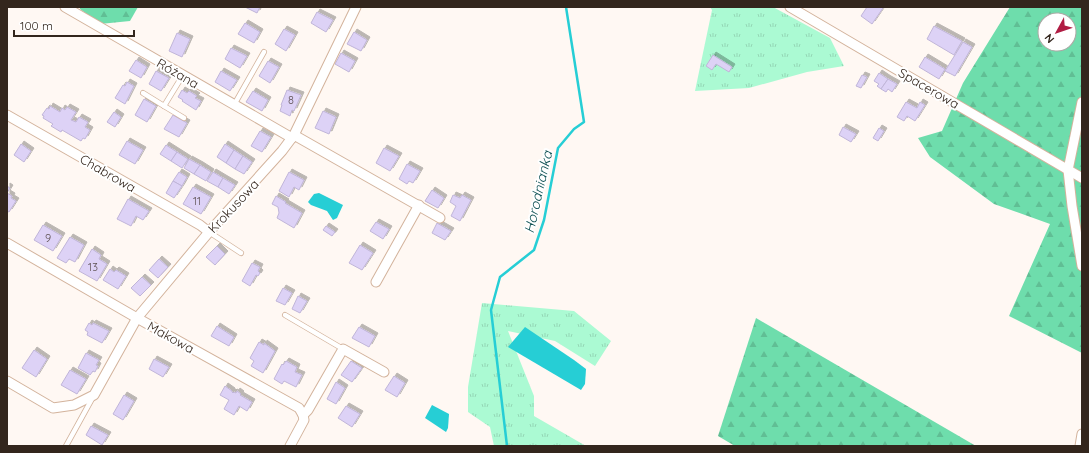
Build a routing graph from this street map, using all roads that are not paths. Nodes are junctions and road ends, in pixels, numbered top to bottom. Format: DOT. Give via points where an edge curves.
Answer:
graph roads {
  1 [pos="65,7"];
  2 [pos="356,7"];
  3 [pos="790,7"];
  4 [pos="264,52"];
  5 [pos="183,75"];
  6 [pos="143,93"];
  7 [pos="1082,102"];
  8 [pos="234,105"];
  9 [pos="164,106"];
  10 [pos="7,115"];
  11 [pos="184,118"];
  12 [pos="293,136"];
  13 [pos="1068,170"];
  14 [pos="1082,178"];
  15 [pos="418,205"];
  16 [pos="440,218"];
  17 [pos="209,232"];
  18 [pos="7,243"];
  19 [pos="241,253"];
  20 [pos="1082,266"];
  21 [pos="376,282"];
  22 [pos="285,315"];
  23 [pos="137,318"];
  24 [pos="343,349"];
  25 [pos="384,372"];
  26 [pos="7,382"];
  27 [pos="94,395"];
  28 [pos="303,415"];
  29 [pos="1082,434"];
  30 [pos="66,446"];
  31 [pos="290,446"];
  32 [pos="1080,446"];
  1 -- 5 [label="street, Różana"];
  2 -- 12 [label="street, Krokusowa"];
  3 -- 13 [label="street, Spacerowa"];
  4 -- 8 [label="lane"];
  5 -- 8 [label="street, Różana"];
  5 -- 9 [label="lane"];
  6 -- 9 [label="lane"];
  7 -- 13 [label="street"];
  8 -- 12 [label="street, Różana"];
  9 -- 11 [label="lane"];
  10 -- 17 [label="street, Chabrowa"];
  12 -- 15 [label="street, Różana"];
  12 -- 17 [label="street, Krokusowa"];
  13 -- 14 [label="street, Spacerowa"];
  13 -- 20 [label="street"];
  15 -- 16 [label="street, Różana"];
  15 -- 21 [label="street"];
  17 -- 19 [label="lane"];
  17 -- 23 [label="street, Krokusowa"];
  18 -- 23 [label="street, Makowa"];
  22 -- 24 [label="lane"];
  23 -- 27 [label="street, Krokusowa"];
  23 -- 28 [label="street, Makowa" via="299,408"];
  24 -- 25 [label="street"];
  24 -- 28 [label="street"];
  26 -- 27 [label="street" via="53,408 74,405"];
  27 -- 30 [label="lane"];
  28 -- 31 [label="street" via="304,420"];
  29 -- 32 [label="street"];
}
